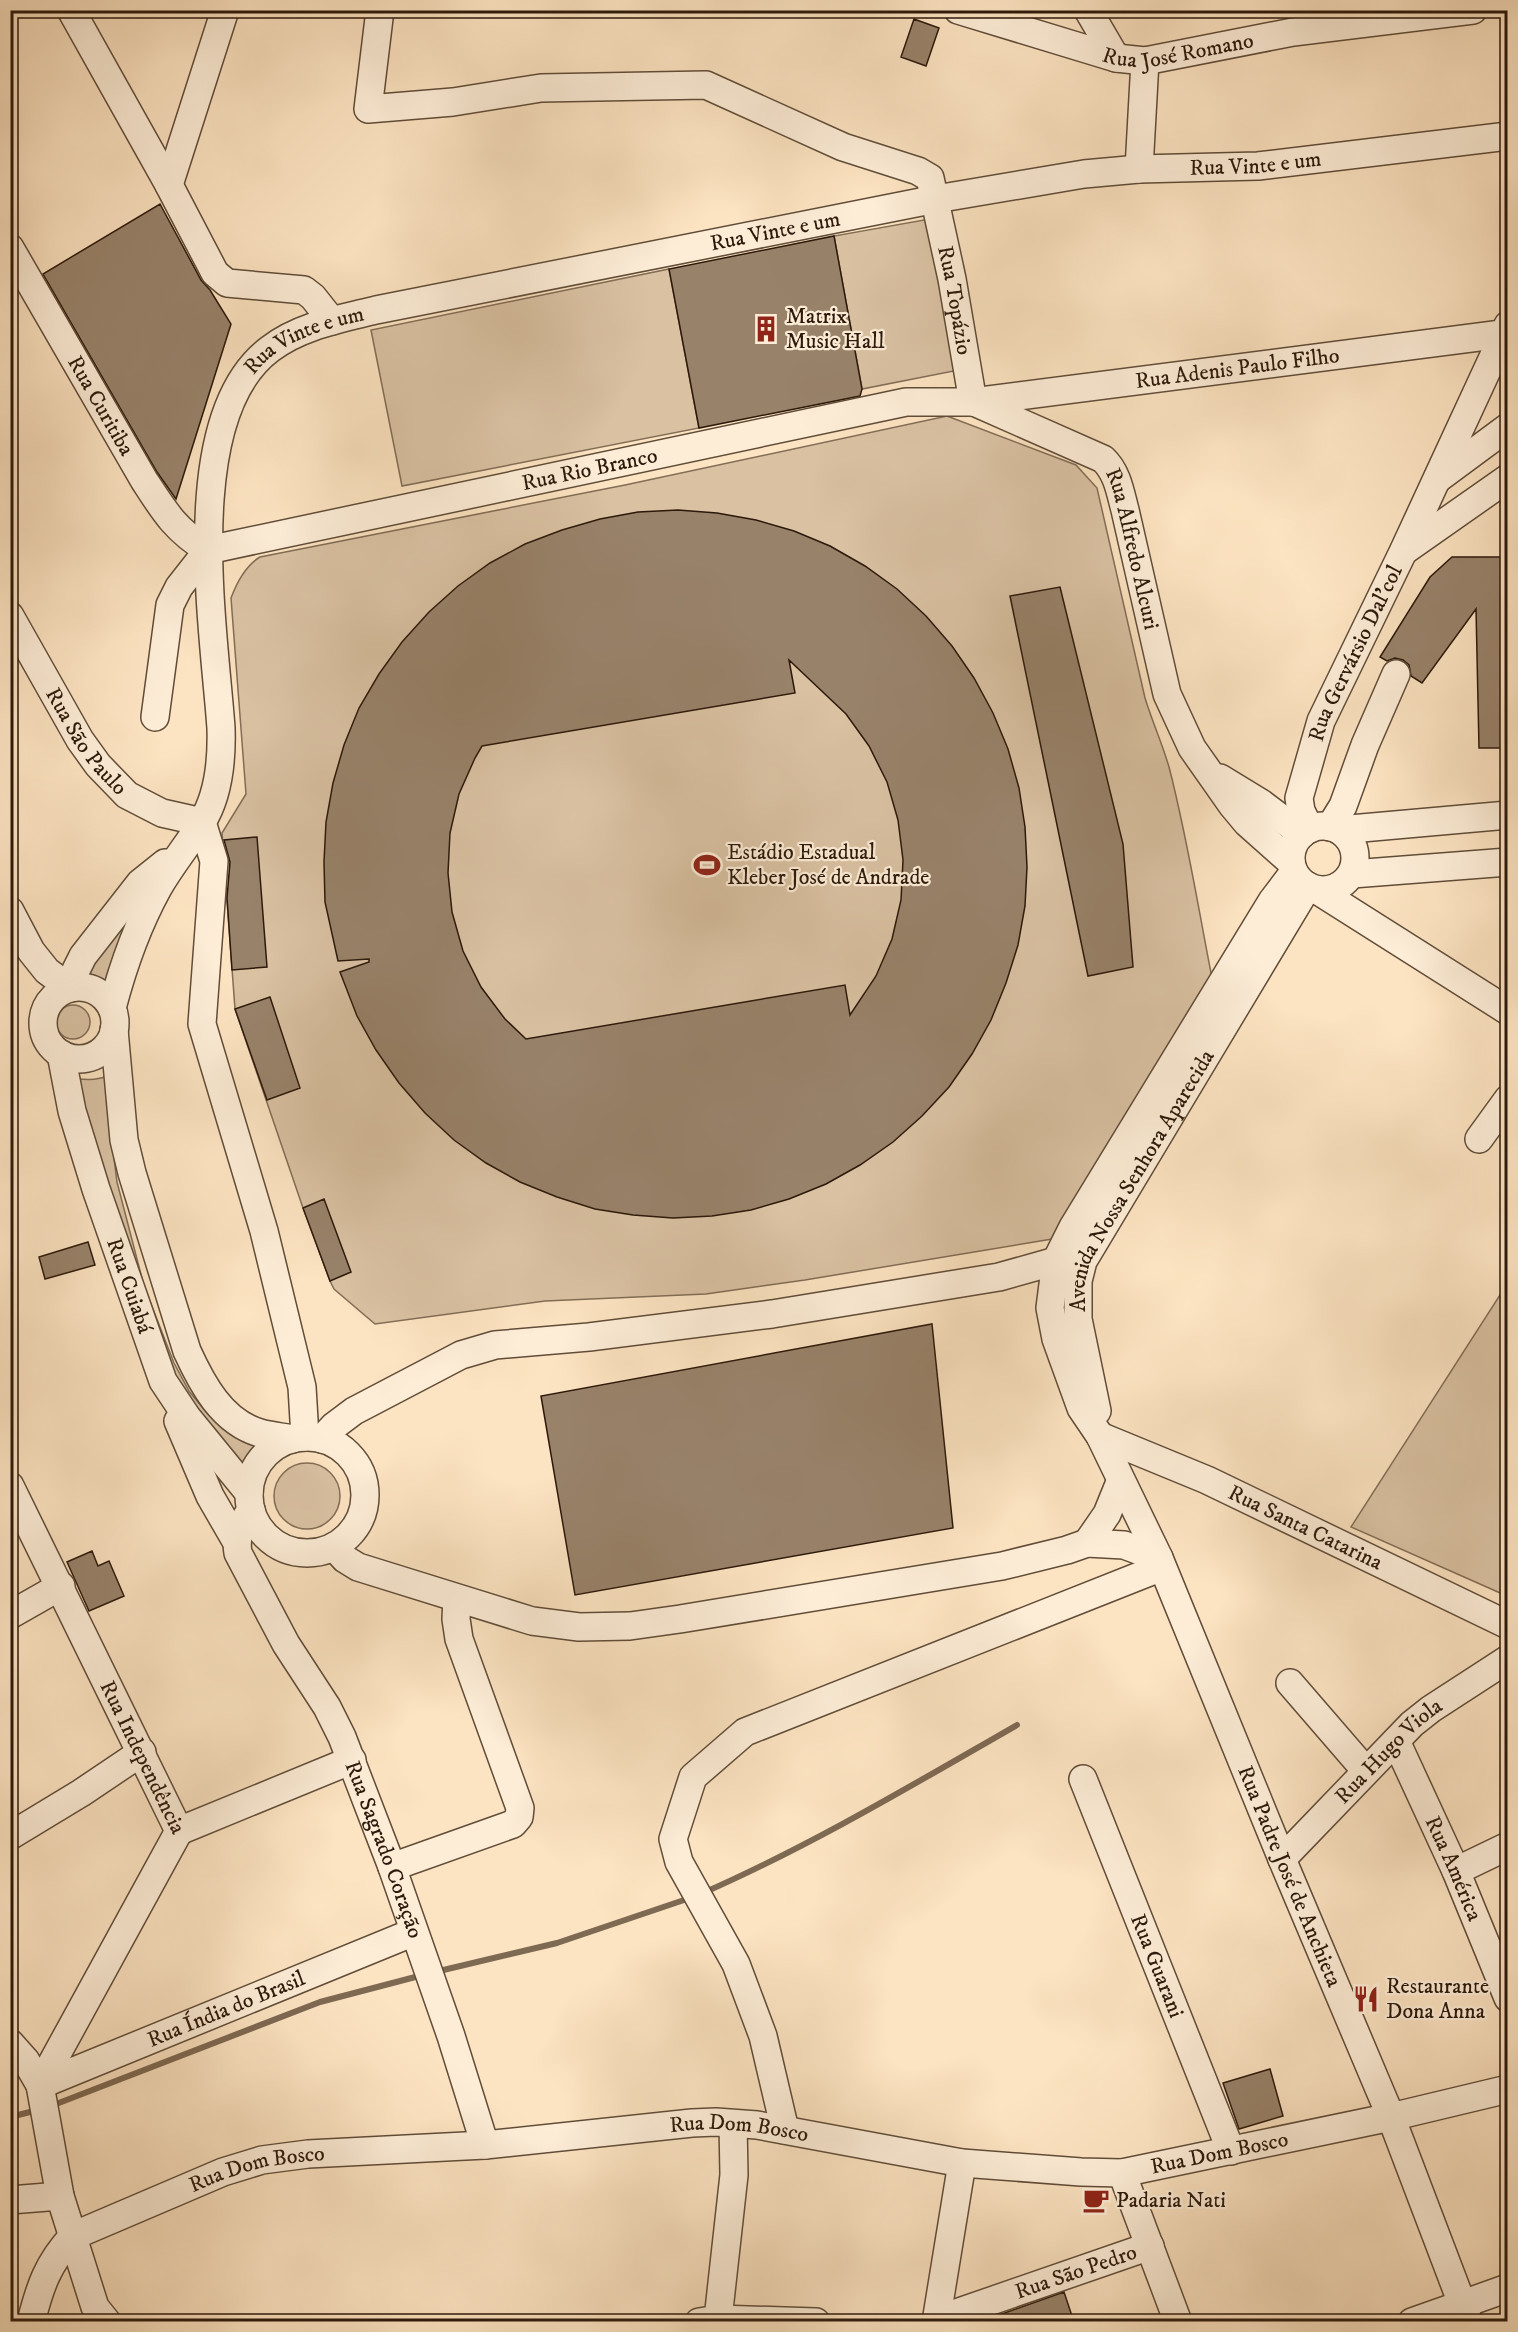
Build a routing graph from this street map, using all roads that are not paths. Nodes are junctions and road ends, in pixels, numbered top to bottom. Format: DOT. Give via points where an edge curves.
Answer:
graph roads {
  1 [pos="70,10"];
  2 [pos="225,10"];
  3 [pos="380,10"];
  4 [pos="958,10"];
  5 [pos="1088,10"];
  6 [pos="1473,10"];
  7 [pos="1116,58"];
  8 [pos="1145,61"];
  9 [pos="1508,136"];
  10 [pos="1139,169"];
  11 [pos="169,185"];
  12 [pos="936,199"];
  13 [pos="10,248"];
  14 [pos="332,321"];
  15 [pos="1505,329"];
  16 [pos="973,402"];
  17 [pos="1508,427"];
  18 [pos="1508,478"];
  19 [pos="1436,481"];
  20 [pos="208,549"];
  21 [pos="1403,552"];
  22 [pos="10,616"];
  23 [pos="1396,674"];
  24 [pos="155,717"];
  25 [pos="1209,771"];
  26 [pos="1508,815"];
  27 [pos="202,822"];
  28 [pos="1320,830"];
  29 [pos="182,848"];
  30 [pos="1508,862"];
  31 [pos="1351,874"];
  32 [pos="1303,877"];
  33 [pos="10,911"];
  34 [pos="1385,931"];
  35 [pos="23,948"];
  36 [pos="72,987"];
  37 [pos="1508,1011"];
  38 [pos="44,1015"];
  39 [pos="113,1019"];
  40 [pos="61,1054"];
  41 [pos="1508,1099"];
  42 [pos="1479,1139"];
  43 [pos="1056,1261"];
  44 [pos="163,1380"];
  45 [pos="1100,1436"];
  46 [pos="307,1438"];
  47 [pos="1120,1482"];
  48 [pos="10,1486"];
  49 [pos="253,1511"];
  50 [pos="236,1541"];
  51 [pos="1087,1543"];
  52 [pos="334,1547"];
  53 [pos="1160,1563"];
  54 [pos="246,1572"];
  55 [pos="61,1586"];
  56 [pos="457,1599"];
  57 [pos="10,1615"];
  58 [pos="1508,1625"];
  59 [pos="1508,1659"];
  60 [pos="1290,1683"];
  61 [pos="1396,1741"];
  62 [pos="142,1752"];
  63 [pos="352,1760"];
  64 [pos="1366,1772"];
  65 [pos="1083,1779"];
  66 [pos="179,1831"];
  67 [pos="10,1836"];
  68 [pos="1508,1846"];
  69 [pos="1282,1859"];
  70 [pos="392,1867"];
  71 [pos="1456,1871"];
  72 [pos="414,1932"];
  73 [pos="1508,1998"];
  74 [pos="10,2043"];
  75 [pos="40,2085"];
  76 [pos="1508,2089"];
  77 [pos="1391,2117"];
  78 [pos="733,2124"];
  79 [pos="785,2130"];
  80 [pos="485,2145"];
  81 [pos="1231,2151"];
  82 [pos="962,2163"];
  83 [pos="1122,2173"];
  84 [pos="60,2196"];
  85 [pos="10,2200"];
  86 [pos="73,2236"];
  87 [pos="1150,2246"];
  88 [pos="1508,2288"];
  89 [pos="1466,2313"];
  90 [pos="708,2320"];
  91 [pos="936,2321"];
  92 [pos="31,2322"];
  93 [pos="107,2322"];
  94 [pos="816,2322"];
  95 [pos="1178,2322"];
  96 [pos="1412,2322"];
  1 -- 11 [label="street"];
  2 -- 11 [label="street"];
  3 -- 12 [label="street, Rua Topázio" via="368,109 453,102 541,88 706,85 843,147 918,171 930,178"];
  4 -- 7 [label="street, Rua José Romano"];
  5 -- 7 [label="street"];
  6 -- 8 [label="street, Rua José Romano" via="1293,32"];
  7 -- 8 [label="street, Rua José Romano"];
  8 -- 10 [label="street"];
  9 -- 10 [label="street, Rua Vinte e um" via="1258,166"];
  10 -- 12 [label="street, Rua Vinte e um" via="1084,174"];
  11 -- 14 [label="street" via="215,273 226,283 304,290"];
  12 -- 14 [label="street, Rua Vinte e um"];
  12 -- 16 [label="street, Rua Topázio"];
  13 -- 20 [label="street, Rua Curitiba" via="144,480 174,524"];
  14 -- 20 [label="street, Rua Vinte e um" via="269,349 246,374 220,429"];
  15 -- 16 [label="street, Rua Adenis Paulo Filho"];
  15 -- 19 [label="street, Rua Gervársio Dal'col"];
  16 -- 20 [label="street, Rua Rio Branco" via="906,402"];
  16 -- 25 [label="street, Rua Alfredo Alcuri" via="1110,465 1123,501 1167,694 1192,747"];
  17 -- 19 [label="street, Rua Gervársio Dal'col"];
  18 -- 21 [label="street"];
  19 -- 21 [label="street, Rua Gervársio Dal'col"];
  20 -- 24 [label="street" via="170,605"];
  20 -- 27 [label="street, Rua Vinte e um" via="222,753 211,804"];
  21 -- 28 [label="street, Rua Gervársio Dal'col" via="1320,721 1299,798 1301,811"];
  22 -- 27 [label="street, Rua São Paulo" via="80,741 98,765 127,795 162,813"];
  23 -- 28 [label="street" via="1343,806"];
  25 -- 28 [label="street, Rua Alfredo Alcuri" via="1261,803"];
  25 -- 32 [label="street, Rua Alfredo Alcuri" via="1247,823"];
  26 -- 28 [label="street"];
  27 -- 29 [label="street, Rua Vinte e um"];
  27 -- 46 [label="street" via="214,861 202,1024 264,1231 302,1387"];
  28 -- 31 [label="street" via="1352,844 1355,854"];
  28 -- 32 [label="street" via="1292,852"];
  29 -- 36 [label="street" via="140,883 83,956"];
  29 -- 39 [label="street" via="144,917 121,971"];
  30 -- 31 [label="street"];
  31 -- 32 [label="street" via="1336,888"];
  31 -- 34 [label="street" via="1365,905"];
  32 -- 34 [label="street, Rua Alfredo Alcuri"];
  32 -- 43 [label="street, Avenida Nossa Senhora Aparecida" via="1272,902"];
  32 -- 45 [label="street, Avenida Nossa Senhora Aparecida" via="1083,1261 1078,1281 1078,1319"];
  33 -- 35 [label="street"];
  34 -- 37 [label="street, Rua Alfredo Alcuri"];
  35 -- 36 [label="street" via="47,971"];
  35 -- 38 [label="street"];
  36 -- 38 [label="street" via="50,1001"];
  36 -- 39 [label="street" via="85,987 105,998"];
  38 -- 40 [label="street" via="46,1037"];
  39 -- 40 [label="street" via="110,1041 93,1056 71,1058"];
  39 -- 46 [label="street, Rua Cuiabá" via="124,1140 187,1351 198,1375 230,1416 259,1432"];
  40 -- 44 [label="street, Rua Cuiabá" via="72,1111 96,1189"];
  41 -- 42 [label="street"];
  43 -- 45 [label="street, Avenida Nossa Senhora Aparecida" via="1050,1308 1056,1340 1081,1408"];
  43 -- 46 [label="street" via="999,1277 772,1314 495,1345 461,1355"];
  44 -- 49 [label="street, Rua Cuiabá"];
  44 -- 50 [label="street, Rua Sagrado Coração" via="210,1496"];
  45 -- 47 [label="street, Rua Padre José de Anchieta"];
  45 -- 58 [label="street, Rua Santa Catarina" via="1207,1480"];
  46 -- 49 [label="street" via="276,1446 262,1459 253,1475"];
  46 -- 52 [label="street" via="338,1446 352,1457 361,1472 365,1489 359,1523"];
  47 -- 51 [label="street" via="1107,1514"];
  47 -- 53 [label="street, Rua Padre José de Anchieta"];
  48 -- 55 [label="street, Rua Independência"];
  49 -- 50 [label="street"];
  49 -- 52 [label="street" via="272,1541 286,1550 318,1553"];
  49 -- 54 [label="street"];
  50 -- 54 [label="street, Rua Sagrado Coração"];
  51 -- 53 [label="street" via="1124,1545"];
  51 -- 56 [label="street" via="1002,1566 630,1626 579,1627 532,1621"];
  52 -- 56 [label="street" via="358,1567"];
  53 -- 69 [label="street, Rua Padre José de Anchieta"];
  53 -- 79 [label="street" via="745,1732 693,1777 673,1839 679,1862 736,1964 763,2036"];
  54 -- 63 [label="street, Rua Sagrado Coração" via="327,1707"];
  55 -- 57 [label="street"];
  55 -- 62 [label="street, Rua Independência"];
  56 -- 70 [label="street" via="459,1640 520,1808 519,1817 513,1824"];
  59 -- 61 [label="street, Rua Hugo Viola" via="1431,1709"];
  60 -- 64 [label="street"];
  61 -- 64 [label="street, Rua Hugo Viola"];
  61 -- 71 [label="street, Rua América"];
  62 -- 66 [label="street, Rua Independência"];
  62 -- 67 [label="street"];
  63 -- 66 [label="street"];
  63 -- 70 [label="street, Rua Sagrado Coração"];
  64 -- 69 [label="street, Rua Hugo Viola"];
  65 -- 81 [label="street, Rua Guarani"];
  66 -- 75 [label="street, Rua Independência"];
  68 -- 71 [label="street"];
  69 -- 77 [label="street, Rua Padre José de Anchieta"];
  70 -- 72 [label="street, Rua Sagrado Coração"];
  71 -- 73 [label="street, Rua América"];
  72 -- 75 [label="street, Rua Índia do Brasil"];
  72 -- 80 [label="street, Rua Sagrado Coração"];
  74 -- 75 [label="street"];
  75 -- 84 [label="street"];
  76 -- 77 [label="street, Rua Dom Bosco"];
  77 -- 81 [label="street, Rua Dom Bosco"];
  77 -- 89 [label="street, Rua Padre José de Anchieta"];
  78 -- 79 [label="street, Rua Dom Bosco"];
  78 -- 80 [label="street, Rua Dom Bosco" via="692,2123"];
  78 -- 90 [label="street" via="734,2175"];
  79 -- 82 [label="street, Rua Dom Bosco"];
  80 -- 86 [label="street, Rua Dom Bosco" via="308,2154 246,2163"];
  81 -- 83 [label="street, Rua Dom Bosco"];
  82 -- 83 [label="street, Rua Dom Bosco"];
  82 -- 91 [label="street"];
  83 -- 87 [label="street"];
  84 -- 85 [label="street"];
  84 -- 86 [label="street"];
  86 -- 92 [label="street, Rua Dom Bosco" via="46,2273"];
  86 -- 93 [label="street" via="95,2307"];
  87 -- 91 [label="street, Rua São Pedro"];
  87 -- 95 [label="street"];
  88 -- 89 [label="street"];
  89 -- 96 [label="street"];
  90 -- 94 [label="street"];
}
